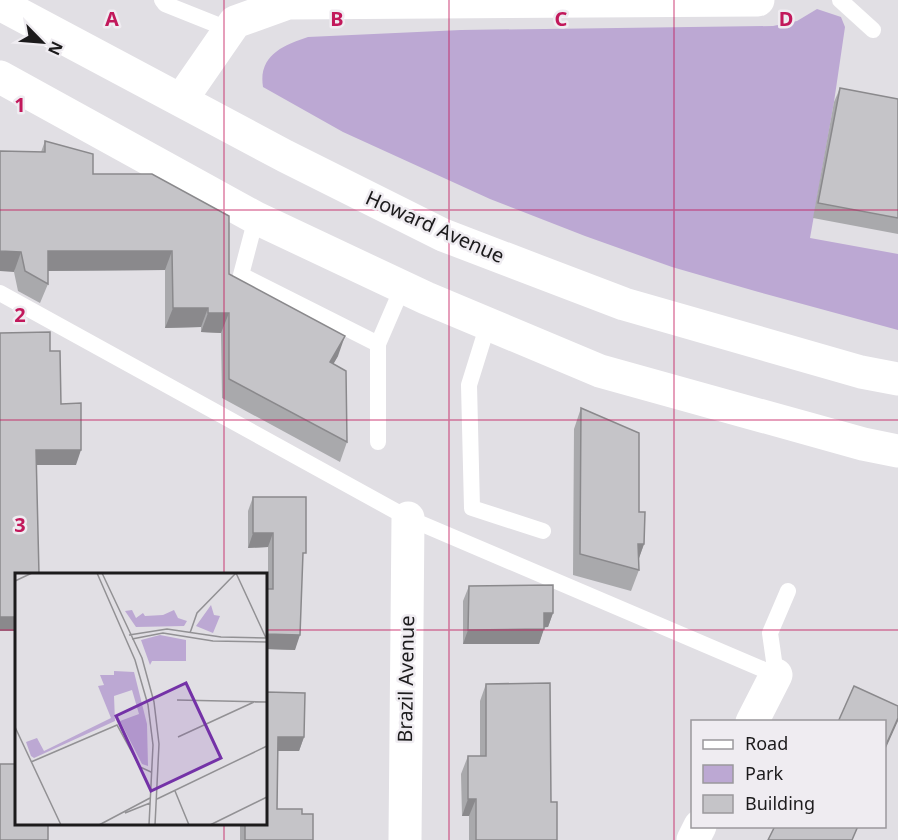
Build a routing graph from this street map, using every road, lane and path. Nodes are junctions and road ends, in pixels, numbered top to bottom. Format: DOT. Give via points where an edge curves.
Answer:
graph roads {
  1 [pos="162,0"];
  2 [pos="758,0"];
  3 [pos="840,0"];
  4 [pos="322,1"];
  5 [pos="414,1"];
  6 [pos="0,4"];
  7 [pos="230,30"];
  8 [pos="873,30"];
  9 [pos="0,77"];
  10 [pos="182,100"];
  11 [pos="256,218"];
  12 [pos="403,286"];
  13 [pos="0,293"];
  14 [pos="488,324"];
  15 [pos="378,344"];
  16 [pos="898,379"];
  17 [pos="378,442"];
  18 [pos="898,451"];
  19 [pos="408,518"];
  20 [pos="543,531"];
  21 [pos="788,591"];
  22 [pos="776,675"];
  23 [pos="753,720"];
  24 [pos="405,840"];
  1 -- 7 [label="lane"];
  2 -- 5 [label="main road"];
  3 -- 8 [label="lane"];
  4 -- 5 [label="main road"];
  4 -- 7 [label="main road" via="288,3 235,22"];
  6 -- 10 [label="main road, Howard Avenue"];
  7 -- 10 [label="main road"];
  9 -- 11 [label="main road"];
  10 -- 16 [label="main road, Howard Avenue" via="443,235 624,304 861,372"];
  11 -- 12 [label="main road"];
  11 -- 15 [label="lane" via="241,275"];
  12 -- 14 [label="main road"];
  12 -- 15 [label="lane"];
  13 -- 19 [label="lane"];
  14 -- 18 [label="main road" via="600,371"];
  14 -- 20 [label="lane" via="469,385 472,508"];
  15 -- 17 [label="lane"];
  19 -- 22 [label="lane"];
  19 -- 24 [label="main road, Brazil Avenue"];
  21 -- 22 [label="lane" via="770,633"];
  22 -- 23 [label="main road"];
}
